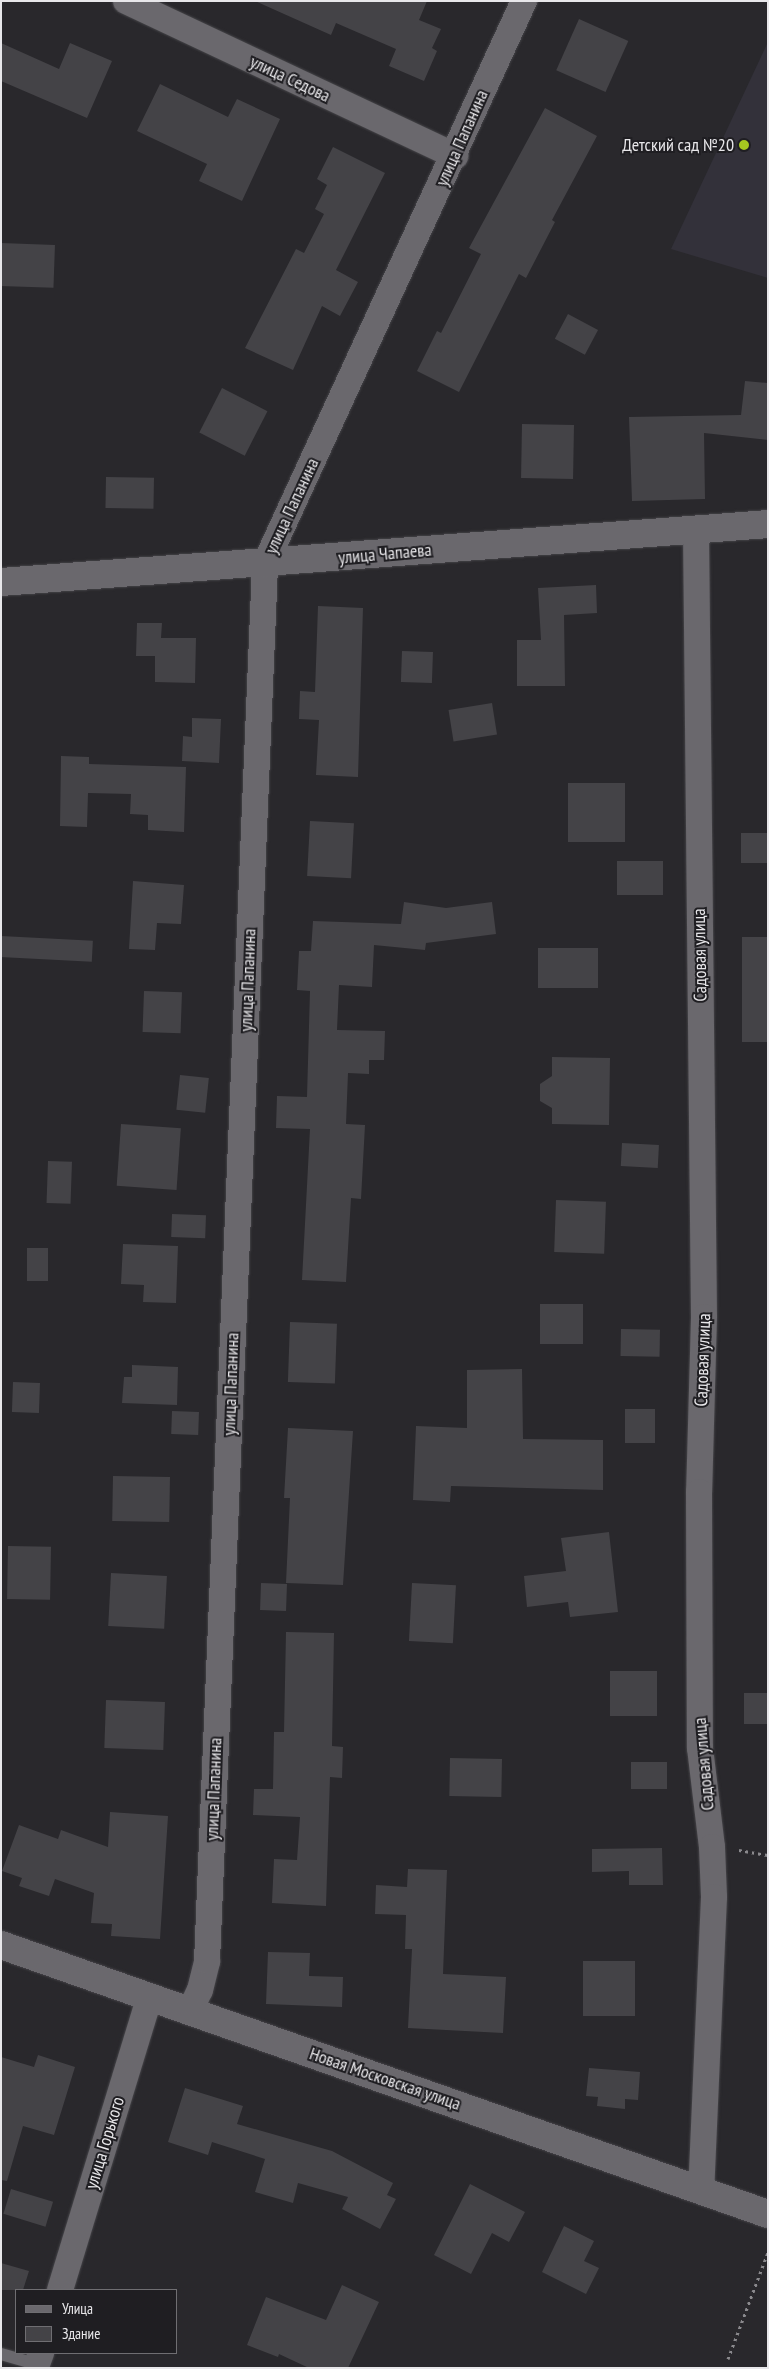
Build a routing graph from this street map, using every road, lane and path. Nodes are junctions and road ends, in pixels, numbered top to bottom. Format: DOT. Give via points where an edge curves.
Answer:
graph roads {
  1 [pos="126,1"];
  2 [pos="524,1"];
  3 [pos="454,156"];
  4 [pos="768,524"];
  5 [pos="696,529"];
  6 [pos="266,564"];
  7 [pos="1,582"];
  8 [pos="1,1945"];
  9 [pos="150,1996"];
  10 [pos="190,2011"];
  11 [pos="701,2189"];
  12 [pos="768,2214"];
  13 [pos="768,2252"];
  14 [pos="60,2289"];
  15 [pos="1,2354"];
  16 [pos="39,2358"];
  17 [pos="728,2359"];
  1 -- 3 [label="street, улица Седова"];
  2 -- 3 [label="street, улица Папанина"];
  3 -- 6 [label="street, улица Папанина"];
  4 -- 5 [label="street, улица Чапаева"];
  5 -- 6 [label="street, улица Чапаева"];
  5 -- 11 [label="street, Садовая улица" via="704,1317 699,1492 700,1748 712,1847 714,1897"];
  6 -- 7 [label="street, улица Чапаева"];
  6 -- 10 [label="street, улица Папанина" via="207,1961 200,1990"];
  8 -- 9 [label="street, Новая Московская улица"];
  9 -- 10 [label="street, Новая Московская улица"];
  9 -- 14 [label="street, улица Горького"];
  10 -- 11 [label="street, Новая Московская улица"];
  11 -- 12 [label="street, Новая Московская улица"];
  13 -- 17 [label="path"];
  15 -- 16 [label="lane"];
}
